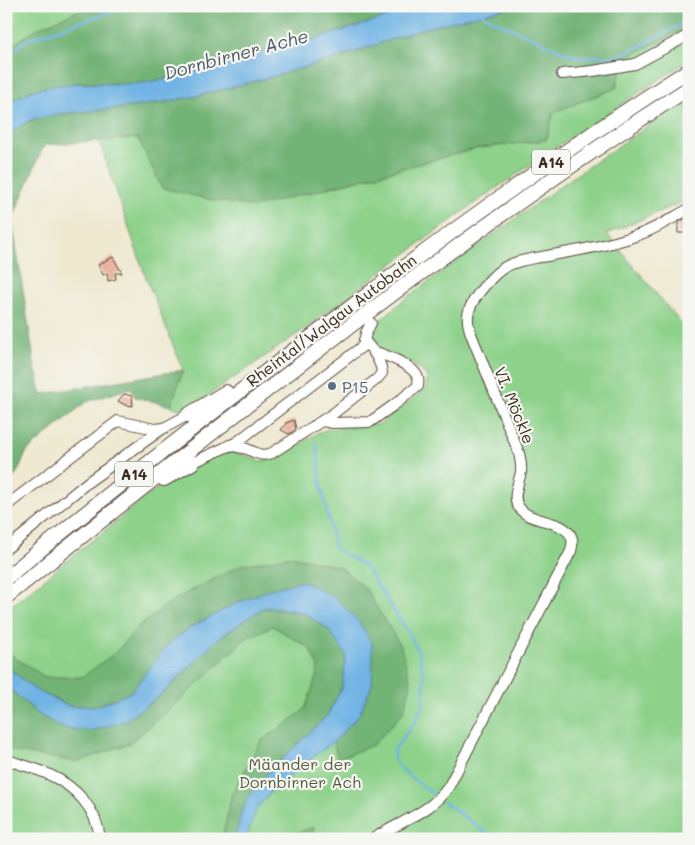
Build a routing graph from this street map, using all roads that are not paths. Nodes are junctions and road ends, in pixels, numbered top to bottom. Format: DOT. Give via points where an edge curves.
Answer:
graph roads {
  1 [pos="689,35"];
  2 [pos="689,70"];
  3 [pos="562,74"];
  4 [pos="689,88"];
  5 [pos="689,209"];
  6 [pos="413,279"];
  7 [pos="371,324"];
  8 [pos="364,340"];
  9 [pos="373,351"];
  10 [pos="264,372"];
  11 [pos="188,415"];
  12 [pos="322,421"];
  13 [pos="164,428"];
  14 [pos="229,445"];
  15 [pos="192,463"];
  16 [pos="124,502"];
  17 [pos="6,509"];
  18 [pos="6,549"];
  19 [pos="6,578"];
  20 [pos="6,596"];
  21 [pos="6,759"];
  22 [pos="100,839"];
  23 [pos="373,839"];
  1 -- 3 [label="street" via="636,64"];
  2 -- 10 [label="highway, Rheintal/Walgau Autobahn / A14" via="463,223"];
  4 -- 6 [label="highway, Rheintal/Walgau Autobahn / A14" via="582,157"];
  5 -- 23 [label="street, VI. Möckle" via="637,235 507,266 494,275 470,308 471,334 519,453 521,470 515,502 528,515 562,527 572,537 573,543 444,794 429,807"];
  6 -- 7 [label="highway"];
  6 -- 16 [label="highway, Rheintal/Walgau Autobahn / A14" via="265,390"];
  7 -- 8 [label="street"];
  8 -- 9 [label="street"];
  8 -- 14 [label="street" via="363,346 257,428"];
  9 -- 12 [label="street" via="382,373"];
  9 -- 12 [label="street" via="416,373 418,386 370,422"];
  10 -- 11 [label="highway" via="251,374"];
  10 -- 19 [label="highway, Rheintal/Walgau Autobahn / A14"];
  11 -- 13 [label="street"];
  12 -- 14 [label="street" via="266,455"];
  13 -- 17 [label="street" via="147,428 118,421"];
  13 -- 18 [label="street" via="88,482"];
  14 -- 15 [label="street"];
  15 -- 16 [label="highway"];
  16 -- 20 [label="highway, Rheintal/Walgau Autobahn / A14"];
  21 -- 22 [label="street" via="50,775 80,797 95,818"];
}
